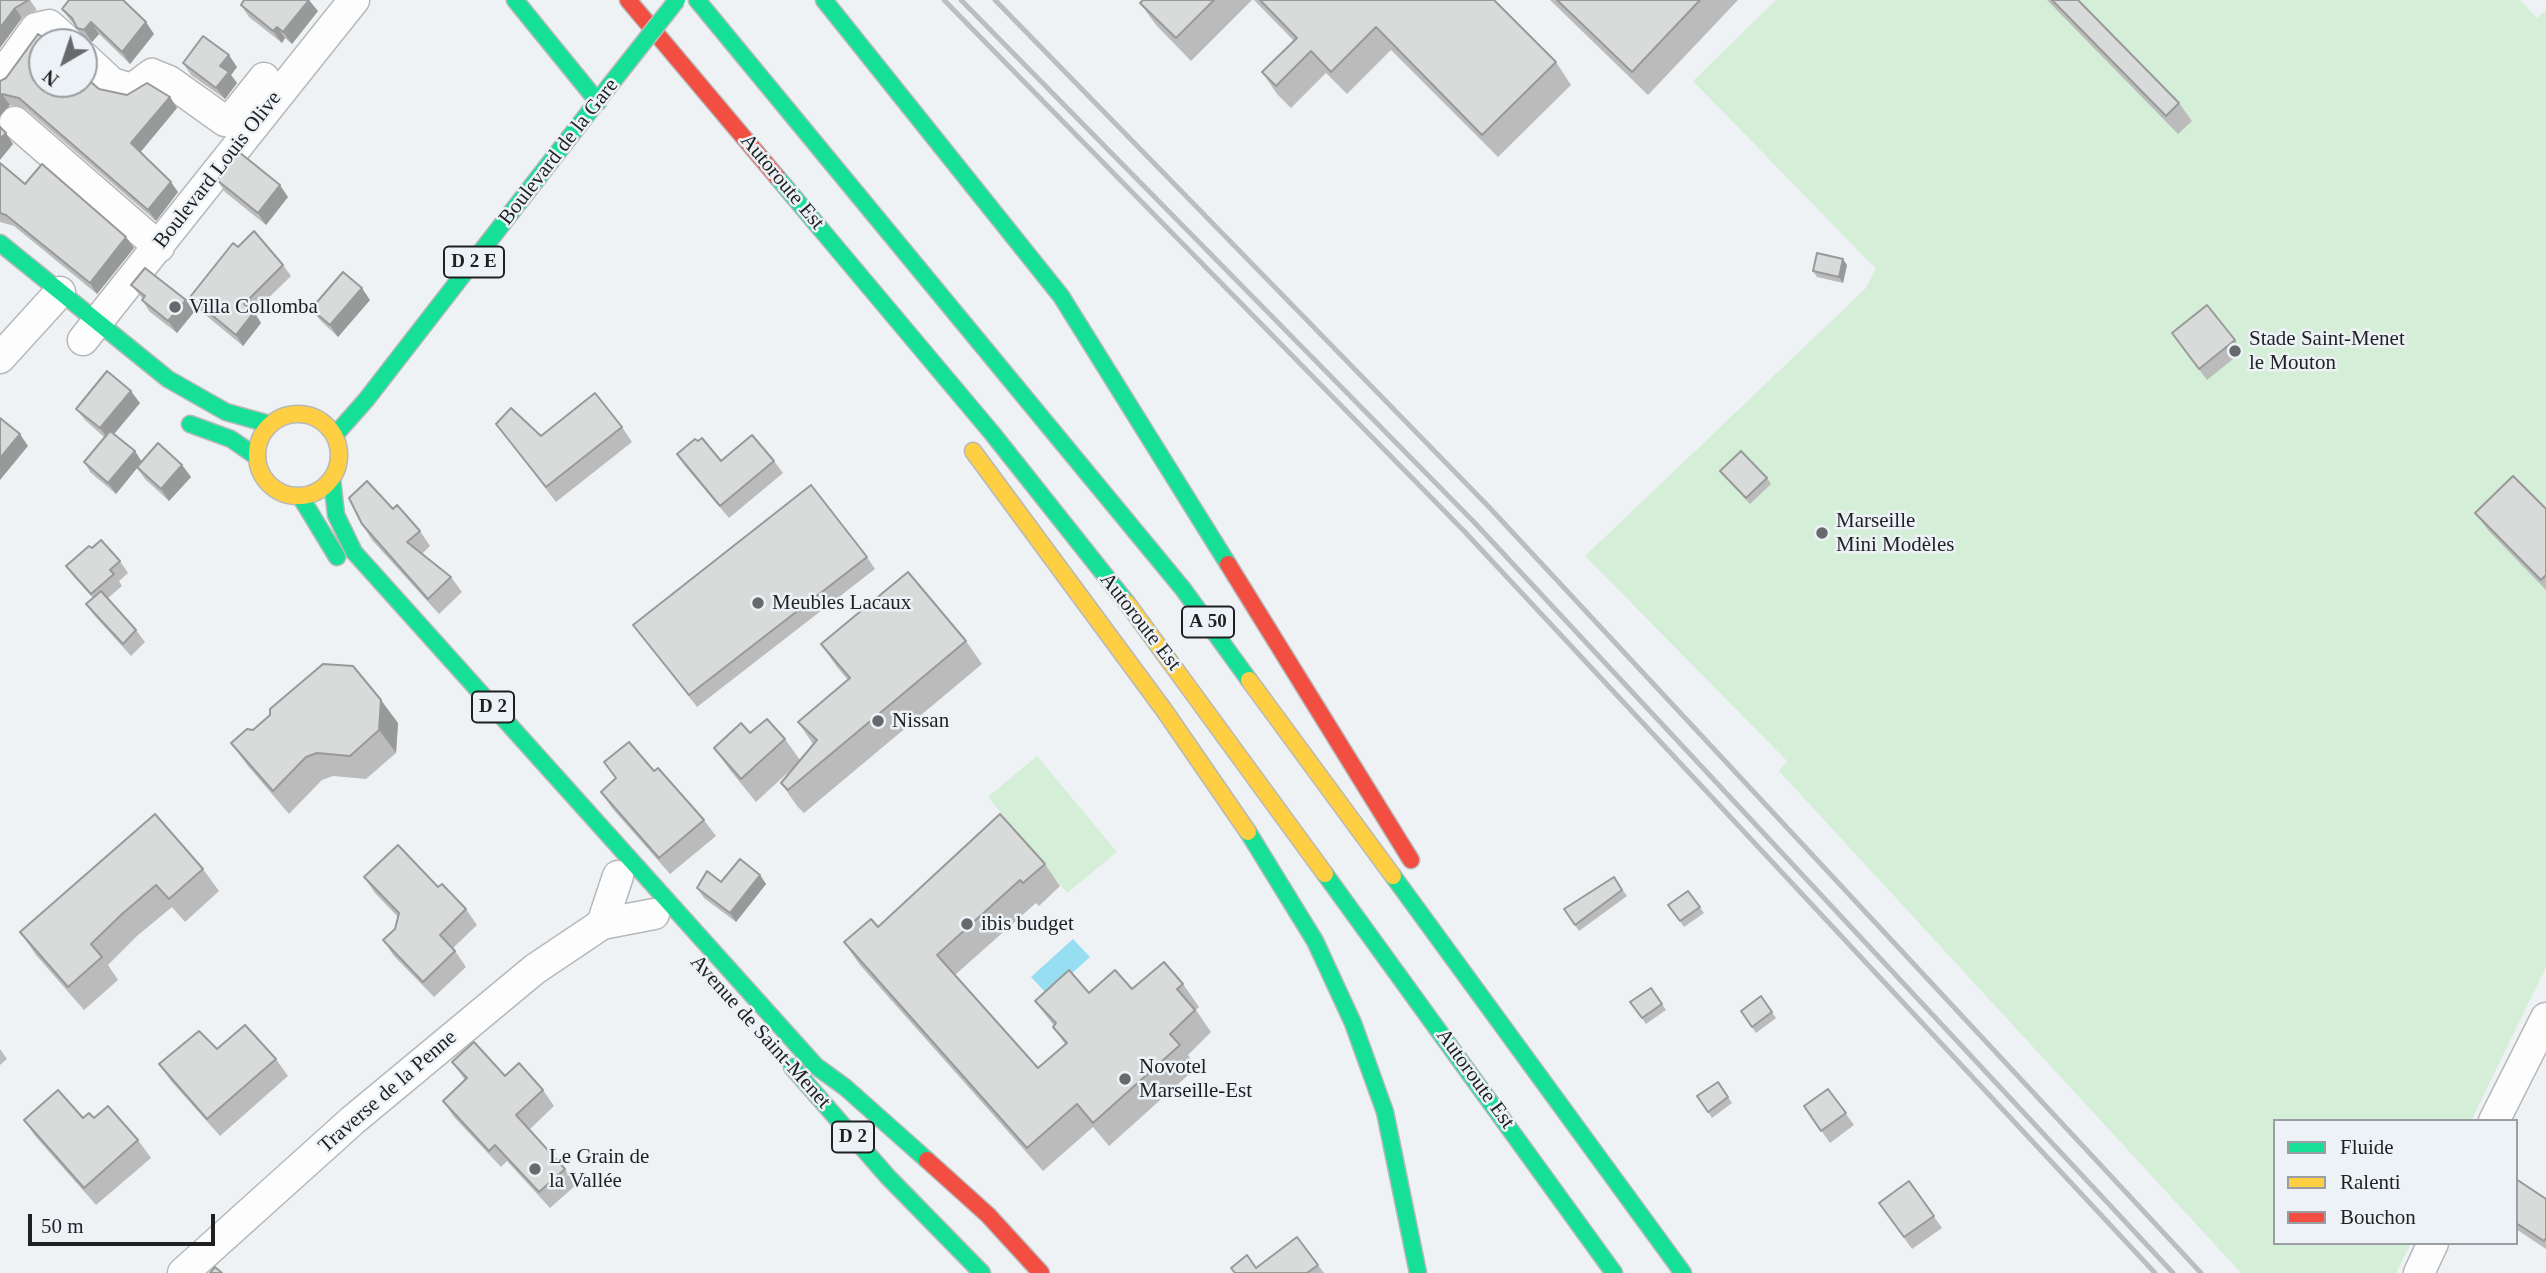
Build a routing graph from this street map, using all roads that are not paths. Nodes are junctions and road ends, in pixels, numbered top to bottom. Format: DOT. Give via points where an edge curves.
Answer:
graph roads {
  1 [pos="354,0"];
  2 [pos="515,0"];
  3 [pos="628,0"];
  4 [pos="677,0"];
  5 [pos="697,0"];
  6 [pos="824,0"];
  7 [pos="36,28"];
  8 [pos="52,28"];
  9 [pos="28,39"];
  10 [pos="98,70"];
  11 [pos="292,75"];
  12 [pos="0,78"];
  13 [pos="598,102"];
  14 [pos="725,114"];
  15 [pos="15,122"];
  16 [pos="0,243"];
  17 [pos="159,247"];
  18 [pos="67,320"];
  19 [pos="888,335"];
  20 [pos="0,358"];
  21 [pos="177,416"];
  22 [pos="269,424"];
  23 [pos="961,434"];
  24 [pos="335,435"];
  25 [pos="257,457"];
  26 [pos="332,479"];
  27 [pos="300,496"];
  28 [pos="392,619"];
  29 [pos="1418,871"];
  30 [pos="602,924"];
  31 [pos="1461,942"];
  32 [pos="2546,1018"];
  33 [pos="782,1056"];
  34 [pos="816,1066"];
  35 [pos="1563,1106"];
  36 [pos="2495,1119"];
  37 [pos="896,1154"];
  38 [pos="2432,1245"];
  39 [pos="994,1246"];
  40 [pos="183,1273"];
  41 [pos="982,1273"];
  42 [pos="1020,1273"];
  43 [pos="1041,1273"];
  44 [pos="1418,1273"];
  45 [pos="1614,1273"];
  46 [pos="1683,1273"];
  47 [pos="2419,1273"];
  1 -- 11 [label="street, Boulevard Louis Olive"];
  2 -- 13 [label="main road"];
  3 -- 14 [label="main road, Autoroute Est / A 50"];
  4 -- 13 [label="main road, Boulevard de la Gare / D 2 E, bridge"];
  5 -- 35 [label="main road, A 50" via="1183,589"];
  6 -- 29 [label="main road" via="1061,296"];
  7 -- 8 [label="street"];
  9 -- 12 [label="street"];
  10 -- 11 [label="street" via="112,83 132,89 152,74 225,121 271,69 284,68"];
  11 -- 17 [label="street, Boulevard Louis Olive"];
  13 -- 24 [label="main road, Boulevard de la Gare / D 2 E"];
  14 -- 19 [label="main road"];
  14 -- 45 [label="main road, Autoroute Est / A 50" via="992,433 1148,630"];
  15 -- 17 [label="street"];
  16 -- 18 [label="main road"];
  17 -- 18 [label="street, Boulevard Louis Olive"];
  18 -- 20 [label="street, Boulevard Louis Olive"];
  18 -- 22 [label="main road" via="197,398"];
  21 -- 25 [label="main road" via="195,428 231,439"];
  22 -- 24 [label="main road" via="282,416 312,415"];
  22 -- 25 [label="main road" via="259,439"];
  23 -- 44 [label="main road" via="1164,710 1315,941 1353,1023 1385,1112"];
  24 -- 26 [label="main road" via="339,465"];
  25 -- 27 [label="main road" via="266,481 287,495"];
  26 -- 27 [label="main road" via="318,491"];
  26 -- 34 [label="main road, Avenue de Saint-Menet / D 2" via="336,515 354,552"];
  27 -- 28 [label="main road" via="340,559"];
  30 -- 30 [label="street, Traverse de la Penne" via="634,893"];
  30 -- 40 [label="street, Traverse de la Penne" via="535,969 460,1030"];
  31 -- 35 [label="main road"];
  32 -- 36 [label="street"];
  33 -- 41 [label="main road, Avenue de Saint-Menet / D 2" via="888,1177"];
  34 -- 37 [label="main road"];
  34 -- 43 [label="main road, Avenue de Saint-Menet / D 2" via="988,1215"];
  35 -- 46 [label="main road, A 50"];
  38 -- 47 [label="street"];
  39 -- 42 [label="main road"];
}
